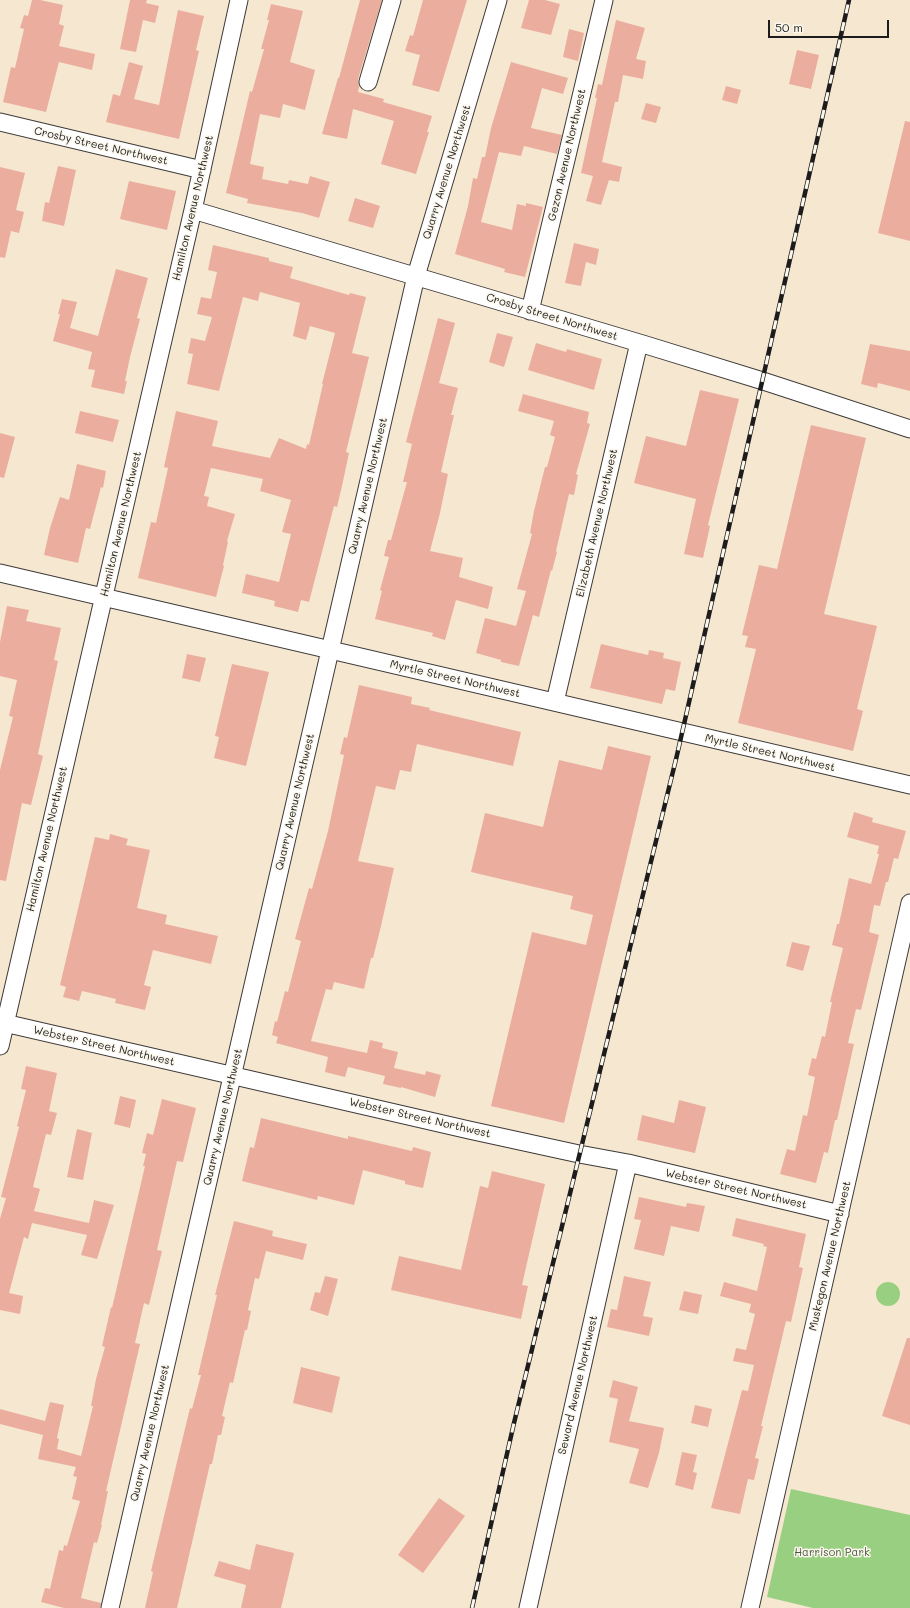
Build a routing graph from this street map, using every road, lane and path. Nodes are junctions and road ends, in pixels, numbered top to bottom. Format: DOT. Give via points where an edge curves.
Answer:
graph roads {
  1 [pos="239,0"];
  2 [pos="392,0"];
  3 [pos="498,0"];
  4 [pos="604,0"];
  5 [pos="368,82"];
  6 [pos="0,122"];
  7 [pos="202,170"];
  8 [pos="193,210"];
  9 [pos="416,276"];
  10 [pos="530,310"];
  11 [pos="639,343"];
  12 [pos="910,429"];
  13 [pos="0,573"];
  14 [pos="104,597"];
  15 [pos="330,650"];
  16 [pos="555,702"];
  17 [pos="910,785"];
  18 [pos="910,903"];
  19 [pos="3,1023"];
  20 [pos="0,1046"];
  21 [pos="232,1075"];
  22 [pos="628,1163"];
  23 [pos="840,1214"];
  24 [pos="110,1608"];
  25 [pos="528,1608"];
  26 [pos="750,1608"];
  1 -- 7 [label="street, Hamilton Avenue Northwest"];
  2 -- 5 [label="street"];
  3 -- 9 [label="street, Quarry Avenue Northwest"];
  4 -- 10 [label="street, Gezon Avenue Northwest"];
  6 -- 7 [label="street, Crosby Street Northwest"];
  7 -- 8 [label="street, Hamilton Avenue Northwest"];
  8 -- 9 [label="street, Crosby Street Northwest"];
  8 -- 14 [label="street, Hamilton Avenue Northwest"];
  9 -- 10 [label="street, Crosby Street Northwest"];
  9 -- 15 [label="street, Quarry Avenue Northwest"];
  10 -- 11 [label="street, Crosby Street Northwest"];
  11 -- 12 [label="street, Crosby Street Northwest"];
  11 -- 16 [label="street, Elizabeth Avenue Northwest"];
  13 -- 14 [label="street, Myrtle Street Northwest"];
  14 -- 15 [label="street, Myrtle Street Northwest"];
  14 -- 19 [label="street, Hamilton Avenue Northwest"];
  15 -- 16 [label="street, Myrtle Street Northwest"];
  15 -- 21 [label="street, Quarry Avenue Northwest"];
  16 -- 17 [label="street, Myrtle Street Northwest"];
  18 -- 23 [label="street, Muskegon Avenue Northwest"];
  19 -- 20 [label="street, Hamilton Avenue Northwest"];
  19 -- 21 [label="street, Webster Street Northwest"];
  21 -- 22 [label="street, Webster Street Northwest"];
  21 -- 24 [label="street, Quarry Avenue Northwest"];
  22 -- 23 [label="street, Webster Street Northwest"];
  22 -- 25 [label="street, Seward Avenue Northwest"];
  23 -- 26 [label="street, Muskegon Avenue Northwest"];
}
